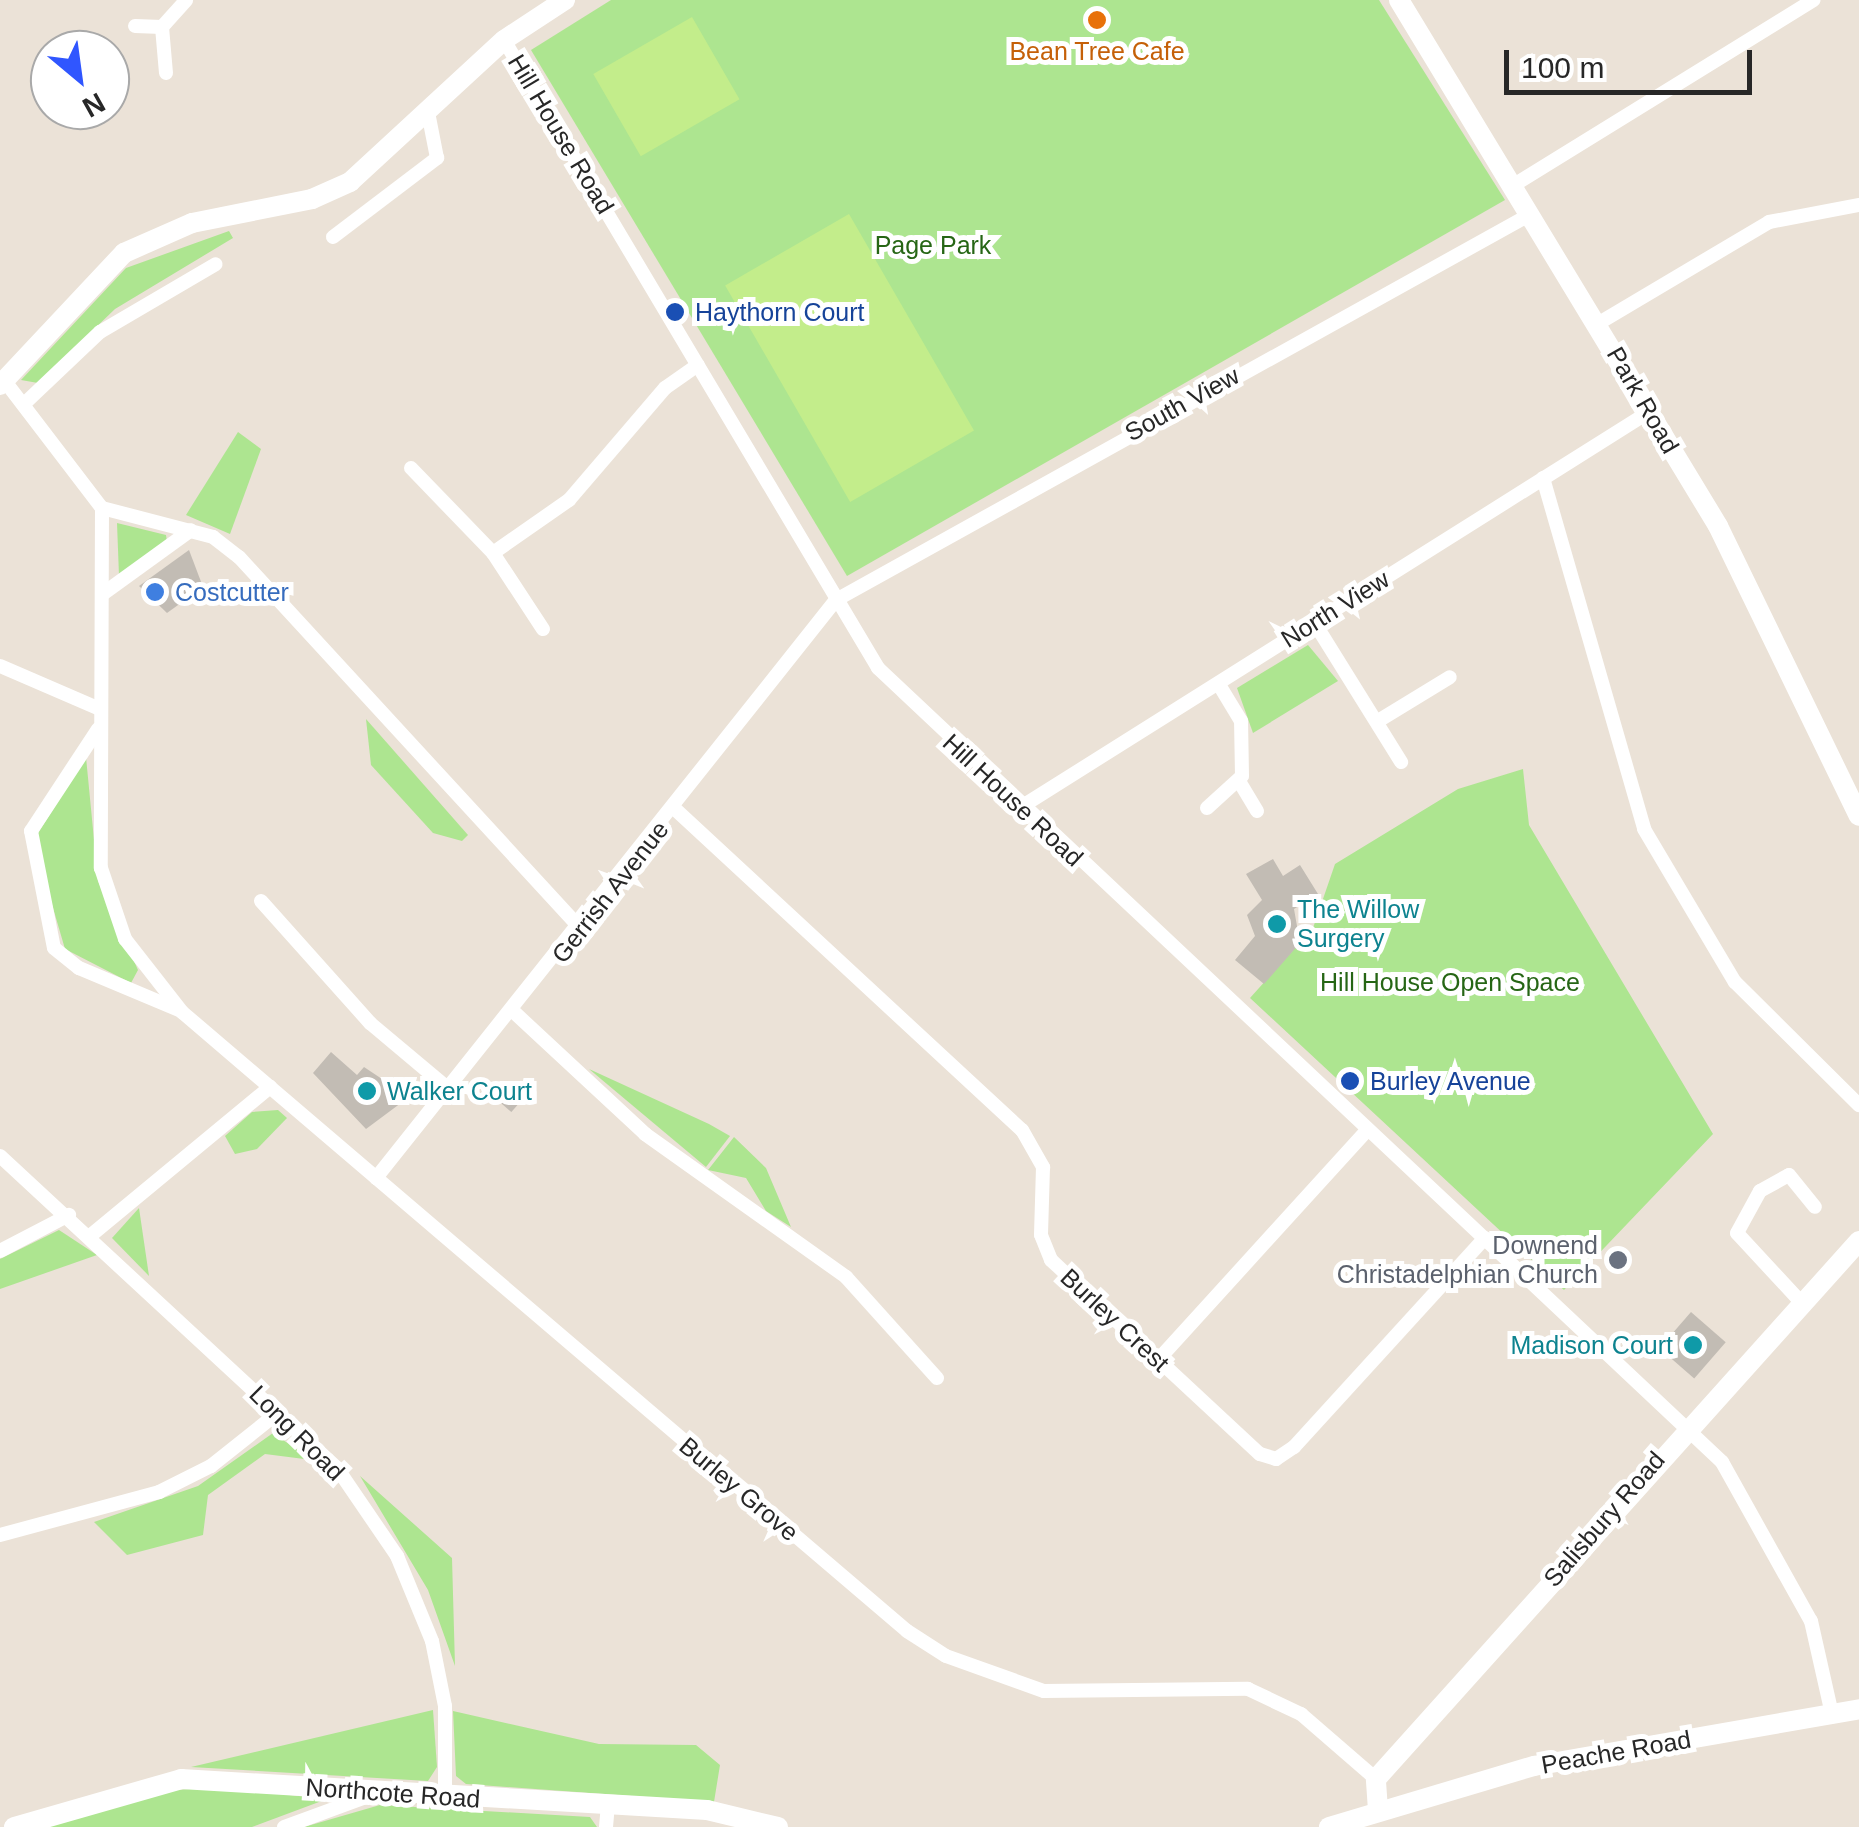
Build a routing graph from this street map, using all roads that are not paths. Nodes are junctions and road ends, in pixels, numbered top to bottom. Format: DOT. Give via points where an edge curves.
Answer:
graph roads {
  1 [pos="186,0"];
  2 [pos="565,0"];
  3 [pos="1399,0"];
  4 [pos="1813,0"];
  5 [pos="135,26"];
  6 [pos="162,26"];
  7 [pos="504,40"];
  8 [pos="166,72"];
  9 [pos="428,112"];
  10 [pos="1514,186"];
  11 [pos="1859,205"];
  12 [pos="1531,214"];
  13 [pos="333,237"];
  14 [pos="216,264"];
  15 [pos="1599,323"];
  16 [pos="698,365"];
  17 [pos="2,383"];
  18 [pos="24,404"];
  19 [pos="1649,412"];
  20 [pos="411,468"];
  21 [pos="1544,478"];
  22 [pos="102,508"];
  23 [pos="192,530"];
  24 [pos="493,553"];
  25 [pos="104,593"];
  26 [pos="836,600"];
  27 [pos="1314,622"];
  28 [pos="543,629"];
  29 [pos="0,666"];
  30 [pos="1450,677"];
  31 [pos="1218,684"];
  32 [pos="100,709"];
  33 [pos="1378,721"];
  34 [pos="98,729"];
  35 [pos="1401,762"];
  36 [pos="1239,781"];
  37 [pos="1021,807"];
  38 [pos="1206,808"];
  39 [pos="675,810"];
  40 [pos="1257,810"];
  41 [pos="1859,816"];
  42 [pos="261,901"];
  43 [pos="582,930"];
  44 [pos="182,1012"];
  45 [pos="515,1013"];
  46 [pos="270,1088"];
  47 [pos="451,1091"];
  48 [pos="1859,1105"];
  49 [pos="1367,1130"];
  50 [pos="0,1156"];
  51 [pos="376,1178"];
  52 [pos="1815,1207"];
  53 [pos="69,1214"];
  54 [pos="90,1236"];
  55 [pos="1485,1238"];
  56 [pos="1859,1241"];
  57 [pos="0,1251"];
  58 [pos="1799,1300"];
  59 [pos="1158,1360"];
  60 [pos="937,1378"];
  61 [pos="279,1412"];
  62 [pos="1687,1425"];
  63 [pos="0,1535"];
  64 [pos="1859,1709"];
  65 [pos="1832,1714"];
  66 [pos="1376,1779"];
  67 [pos="374,1794"];
  68 [pos="445,1796"];
  69 [pos="608,1804"];
  70 [pos="1378,1810"];
  71 [pos="14,1827"];
  72 [pos="284,1827"];
  73 [pos="606,1827"];
  74 [pos="778,1827"];
  75 [pos="1329,1827"];
  1 -- 6 [label="street"];
  2 -- 7 [label="street"];
  3 -- 10 [label="street, Park Road"];
  4 -- 10 [label="street"];
  5 -- 6 [label="street"];
  6 -- 8 [label="street"];
  7 -- 9 [label="street"];
  7 -- 16 [label="street, Hill House Road"];
  9 -- 13 [label="street" via="437,158"];
  9 -- 17 [label="street" via="325,194 192,222 124,253"];
  10 -- 12 [label="street, Park Road"];
  11 -- 15 [label="street" via="1769,222"];
  12 -- 15 [label="street, Park Road"];
  12 -- 26 [label="street, South View"];
  14 -- 18 [label="street" via="100,332"];
  15 -- 19 [label="street, Park Road"];
  16 -- 24 [label="street" via="666,388 570,500"];
  16 -- 26 [label="street, Hill House Road"];
  17 -- 18 [label="street"];
  18 -- 22 [label="street"];
  19 -- 21 [label="street, North View"];
  19 -- 41 [label="street, Park Road" via="1718,526"];
  20 -- 24 [label="street"];
  21 -- 27 [label="street, North View"];
  21 -- 48 [label="street" via="1644,829 1735,982"];
  22 -- 23 [label="street"];
  22 -- 25 [label="street, Burley Grove"];
  23 -- 25 [label="street"];
  23 -- 43 [label="street" via="239,557"];
  24 -- 28 [label="street"];
  25 -- 32 [label="street, Burley Grove"];
  26 -- 37 [label="street, Hill House Road" via="889,680"];
  26 -- 39 [label="street, Gerrish Avenue"];
  27 -- 31 [label="street, North View"];
  27 -- 33 [label="street"];
  29 -- 32 [label="street"];
  30 -- 33 [label="street"];
  31 -- 36 [label="street" via="1243,732"];
  31 -- 37 [label="street, North View"];
  32 -- 34 [label="street, Burley Grove"];
  33 -- 35 [label="street"];
  34 -- 44 [label="street, Burley Grove" via="111,902 125,939"];
  34 -- 44 [label="street, Burley Grove" via="31,831 54,948 79,968"];
  36 -- 38 [label="street"];
  36 -- 40 [label="street"];
  37 -- 49 [label="street, Hill House Road"];
  39 -- 43 [label="street, Gerrish Avenue"];
  39 -- 59 [label="street, Burley Crest" via="1022,1130 1043,1168 1041,1235 1051,1260"];
  42 -- 47 [label="street" via="370,1023"];
  43 -- 45 [label="street, Gerrish Avenue"];
  44 -- 46 [label="street, Burley Grove"];
  45 -- 47 [label="street, Gerrish Avenue"];
  45 -- 60 [label="street" via="645,1134 846,1277"];
  46 -- 51 [label="street, Burley Grove"];
  46 -- 54 [label="street"];
  47 -- 51 [label="street, Gerrish Avenue"];
  49 -- 55 [label="street, Hill House Road"];
  49 -- 59 [label="street"];
  50 -- 53 [label="street, Long Road"];
  51 -- 66 [label="street, Burley Grove" via="946,1656 1044,1691 1248,1690 1301,1714"];
  52 -- 58 [label="street" via="1789,1175 1760,1191 1737,1233"];
  53 -- 54 [label="street, Long Road"];
  53 -- 57 [label="street"];
  54 -- 61 [label="street, Long Road"];
  55 -- 59 [label="street, Burley Crest" via="1276,1458"];
  55 -- 62 [label="street, Hill House Road"];
  56 -- 58 [label="street, Salisbury Road"];
  58 -- 62 [label="street, Salisbury Road"];
  61 -- 63 [label="street" via="211,1466 159,1492"];
  61 -- 68 [label="street, Long Road" via="337,1468 397,1556 432,1641 445,1706"];
  62 -- 65 [label="street, Hill House Road" via="1751,1502 1787,1572 1811,1620"];
  62 -- 66 [label="street, Salisbury Road"];
  64 -- 65 [label="street, Peache Road"];
  65 -- 70 [label="street, Peache Road" via="1534,1766"];
  66 -- 70 [label="street"];
  67 -- 68 [label="street, Northcote Road"];
  67 -- 71 [label="street, Northcote Road" via="181,1779"];
  67 -- 72 [label="street"];
  68 -- 69 [label="street, Northcote Road"];
  69 -- 73 [label="street"];
  69 -- 74 [label="street, Northcote Road" via="706,1810"];
  70 -- 75 [label="street"];
}
